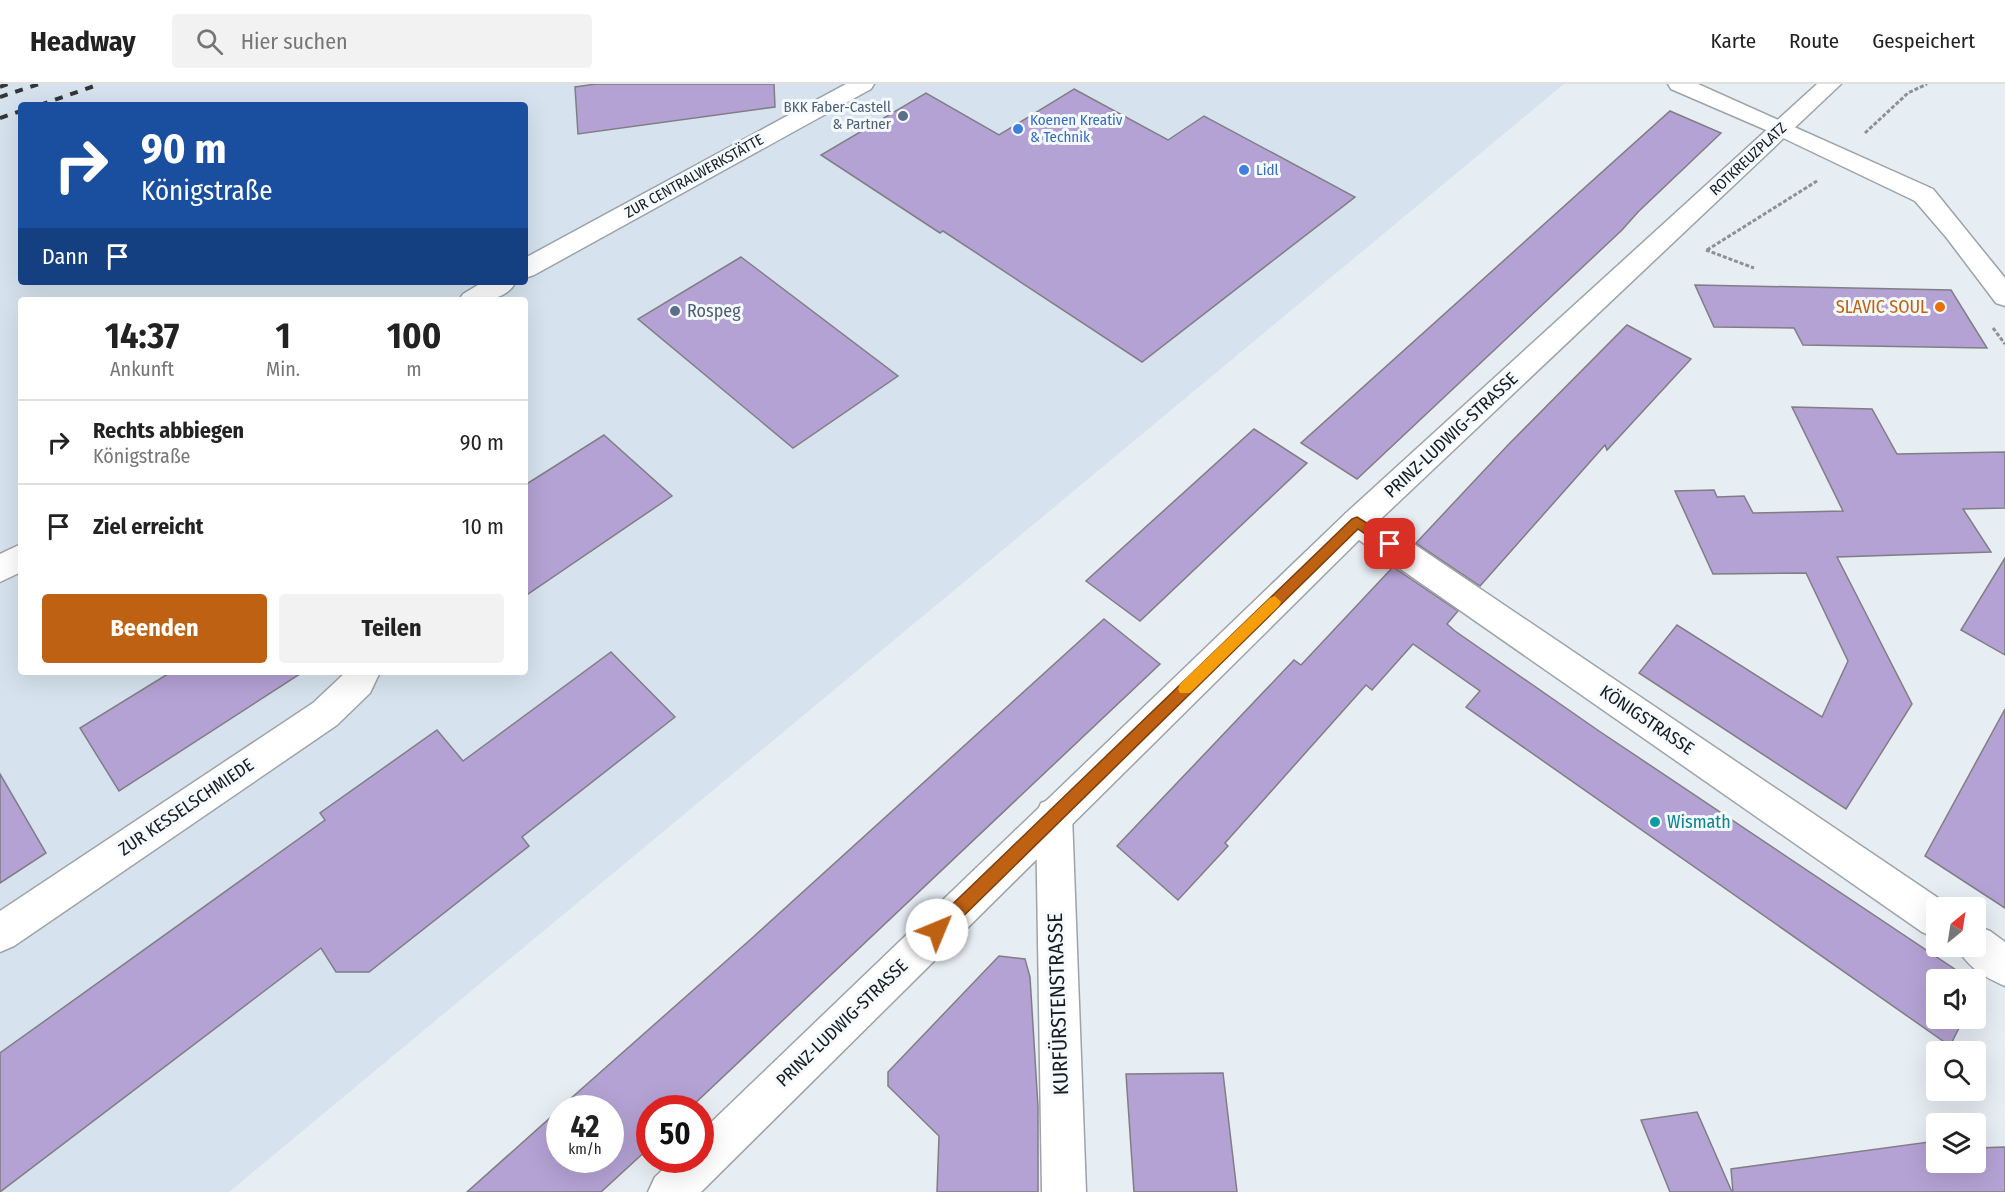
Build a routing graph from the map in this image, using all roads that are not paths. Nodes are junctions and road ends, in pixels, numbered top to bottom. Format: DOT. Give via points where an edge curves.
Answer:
graph roads {
  1 [pos="863,84"];
  2 [pos="1679,84"];
  3 [pos="1830,84"];
  4 [pos="1781,128"];
  5 [pos="1667,234"];
  6 [pos="528,267"];
  7 [pos="498,285"];
  8 [pos="477,297"];
  9 [pos="2005,297"];
  10 [pos="1357,522"];
  11 [pos="18,559"];
  12 [pos="0,569"];
  13 [pos="362,675"];
  14 [pos="1054,815"];
  15 [pos="1926,912"];
  16 [pos="0,933"];
  17 [pos="1986,952"];
  18 [pos="2005,966"];
  19 [pos="670,1192"];
  20 [pos="1064,1192"];
  1 -- 6 [label="street, ZUR CENTRALWERKSTÄTTE"];
  2 -- 4 [label="street"];
  3 -- 4 [label="street, ROTKREUZPLATZ"];
  4 -- 5 [label="street, ROTKREUZPLATZ"];
  4 -- 9 [label="street" via="1924,195"];
  5 -- 10 [label="street, PRINZ-LUDWIG-STRASSE"];
  7 -- 8 [label="street"];
  10 -- 14 [label="street, PRINZ-LUDWIG-STRASSE"];
  10 -- 15 [label="street, KÖNIGSTRASSE"];
  11 -- 12 [label="street"];
  13 -- 16 [label="street, ZUR KESSELSCHMIEDE" via="325,714"];
  14 -- 19 [label="street, PRINZ-LUDWIG-STRASSE"];
  14 -- 20 [label="street, KURFÜRSTENSTRASSE"];
  17 -- 18 [label="street"];
}
